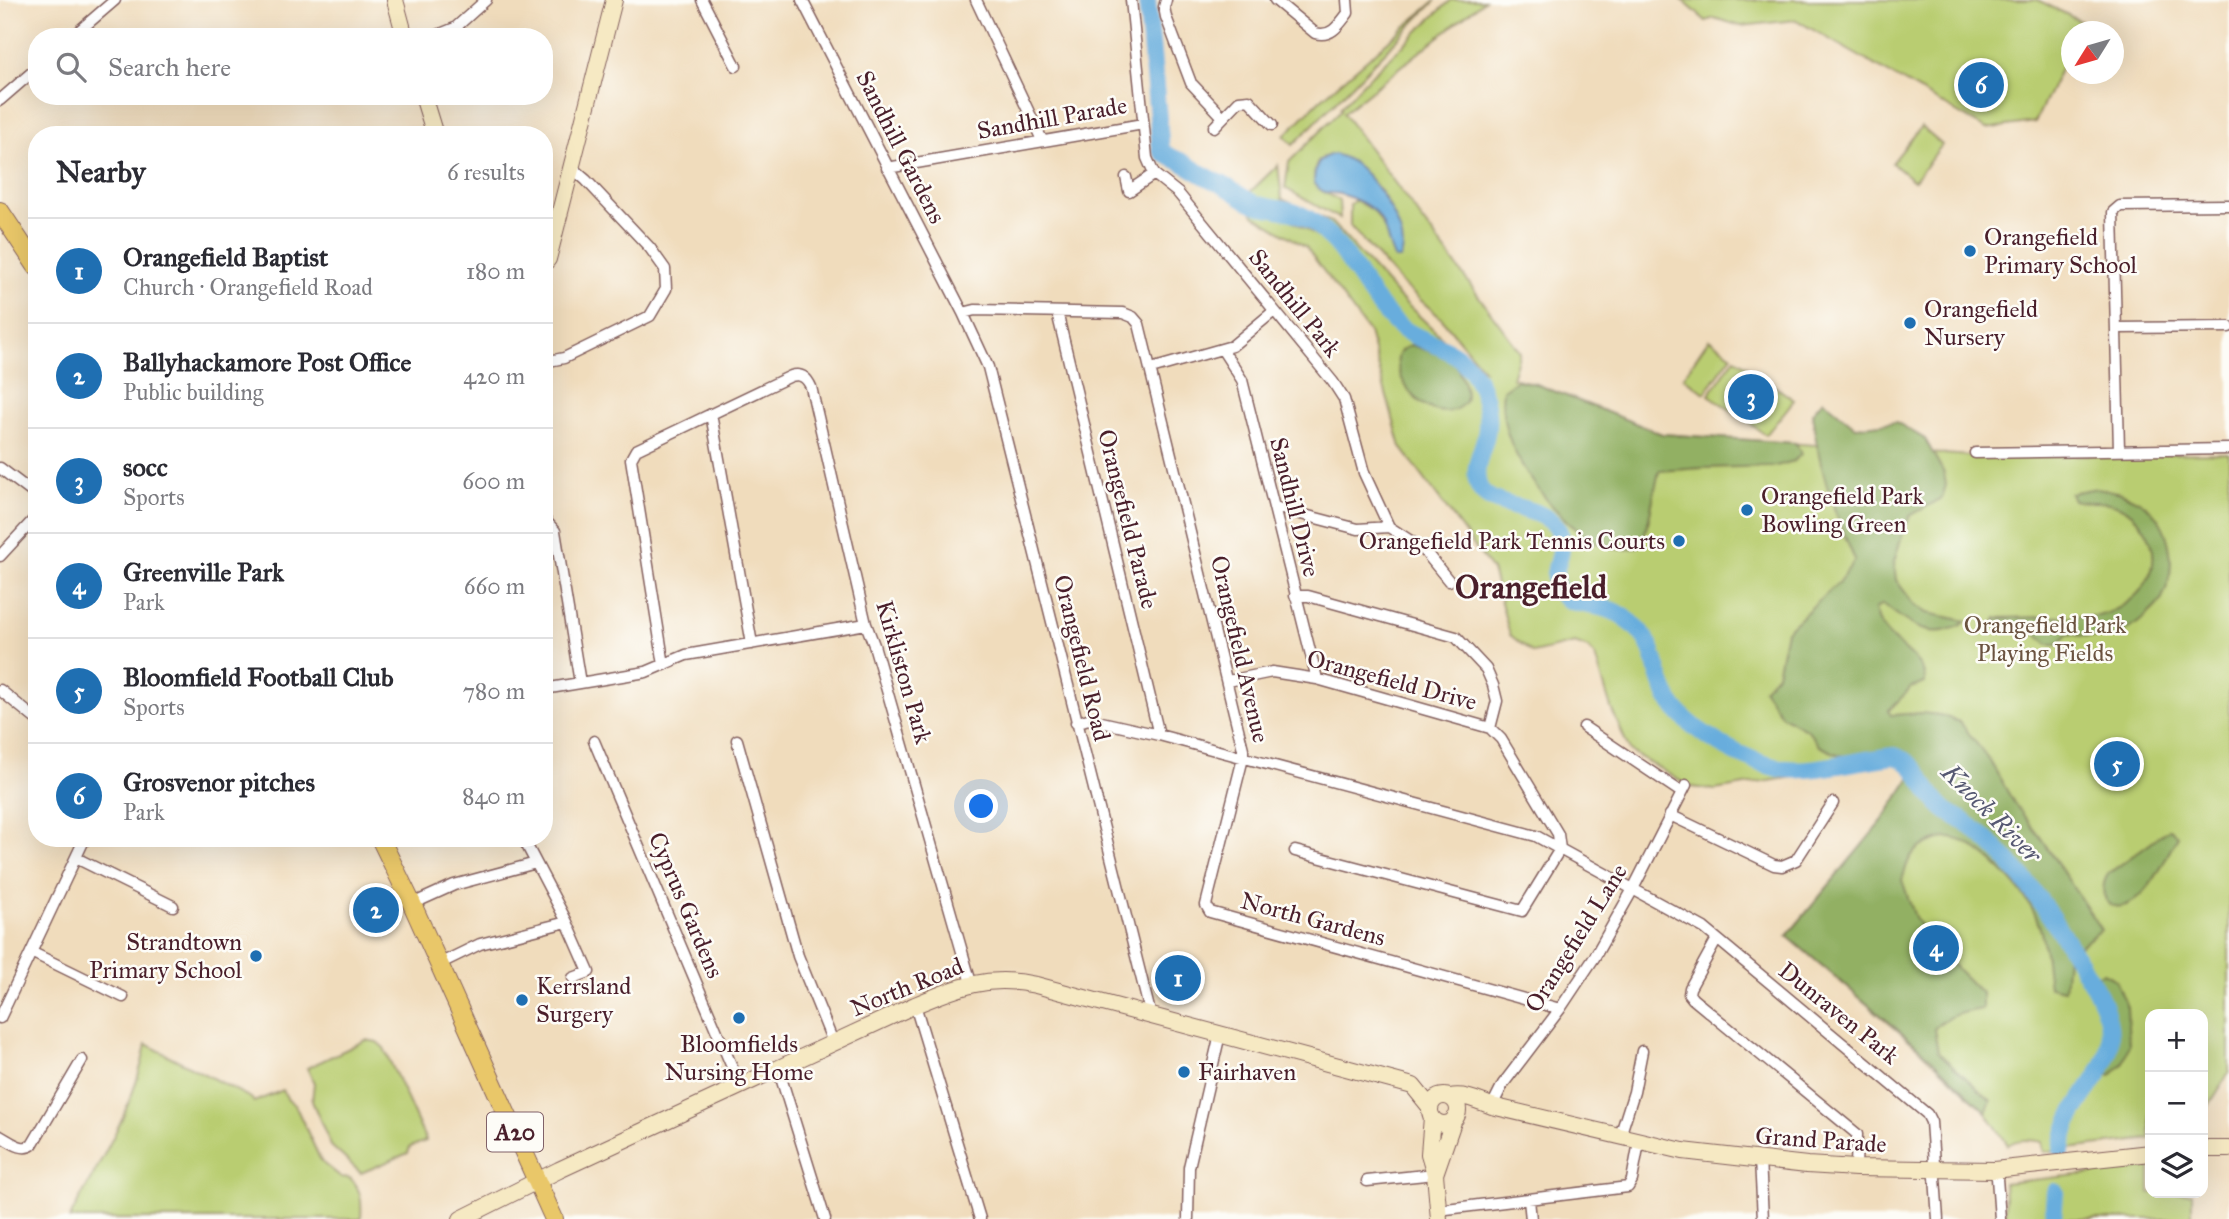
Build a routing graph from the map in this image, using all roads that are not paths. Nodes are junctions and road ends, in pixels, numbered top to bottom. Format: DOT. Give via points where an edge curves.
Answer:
graph roads {
  1 [pos="115,0"];
  2 [pos="395,0"];
  3 [pos="486,0"];
  4 [pos="614,0"];
  5 [pos="702,0"];
  6 [pos="802,0"];
  7 [pos="976,0"];
  8 [pos="1131,0"];
  9 [pos="1166,0"];
  10 [pos="1275,0"];
  11 [pos="1347,0"];
  12 [pos="82,28"];
  13 [pos="403,28"];
  14 [pos="455,28"];
  15 [pos="736,66"];
  16 [pos="28,76"];
  17 [pos="0,100"];
  18 [pos="426,105"];
  19 [pos="1223,117"];
  20 [pos="1143,124"];
  21 [pos="1272,125"];
  22 [pos="432,126"];
  23 [pos="1214,127"];
  24 [pos="1042,139"];
  25 [pos="572,168"];
  26 [pos="887,168"];
  27 [pos="1154,174"];
  28 [pos="1126,177"];
  29 [pos="2229,205"];
  30 [pos="0,211"];
  31 [pos="553,240"];
  32 [pos="28,253"];
  33 [pos="1274,311"];
  34 [pos="1057,312"];
  35 [pos="963,313"];
  36 [pos="2229,327"];
  37 [pos="2117,328"];
  38 [pos="1222,349"];
  39 [pos="553,360"];
  40 [pos="1151,369"];
  41 [pos="711,414"];
  42 [pos="2229,449"];
  43 [pos="2119,450"];
  44 [pos="1975,453"];
  45 [pos="0,468"];
  46 [pos="28,489"];
  47 [pos="1274,508"];
  48 [pos="28,526"];
  49 [pos="1389,527"];
  50 [pos="553,529"];
  51 [pos="0,556"];
  52 [pos="1449,581"];
  53 [pos="1295,596"];
  54 [pos="866,624"];
  55 [pos="752,644"];
  56 [pos="664,665"];
  57 [pos="1317,679"];
  58 [pos="1228,681"];
  59 [pos="580,683"];
  60 [pos="553,688"];
  61 [pos="0,690"];
  62 [pos="28,713"];
  63 [pos="1076,723"];
  64 [pos="1584,727"];
  65 [pos="1490,728"];
  66 [pos="1159,735"];
  67 [pos="737,740"];
  68 [pos="594,741"];
  69 [pos="1244,758"];
  70 [pos="1833,803"];
  71 [pos="1670,815"];
  72 [pos="81,847"];
  73 [pos="384,847"];
  74 [pos="528,847"];
  75 [pos="1560,849"];
  76 [pos="1294,851"];
  77 [pos="76,858"];
  78 [pos="536,863"];
  79 [pos="1633,890"];
  80 [pos="412,904"];
  81 [pos="173,906"];
  82 [pos="566,922"];
  83 [pos="1717,939"];
  84 [pos="31,952"];
  85 [pos="439,964"];
  86 [pos="573,978"];
  87 [pos="971,983"];
  88 [pos="123,997"];
  89 [pos="915,1005"];
  90 [pos="1560,1009"];
  91 [pos="1151,1016"];
  92 [pos="0,1018"];
  93 [pos="1220,1034"];
  94 [pos="833,1042"];
  95 [pos="1642,1051"];
  96 [pos="82,1060"];
  97 [pos="778,1068"];
  98 [pos="740,1086"];
  99 [pos="1413,1086"];
  100 [pos="1447,1096"];
  101 [pos="1492,1106"];
  102 [pos="1431,1112"];
  103 [pos="1455,1118"];
  104 [pos="0,1136"];
  105 [pos="1620,1136"];
  106 [pos="1639,1142"];
  107 [pos="2208,1149"];
  108 [pos="2229,1149"];
  109 [pos="2145,1154"];
  110 [pos="1760,1159"];
  111 [pos="1856,1168"];
  112 [pos="1934,1170"];
  113 [pos="1994,1170"];
  114 [pos="1435,1174"];
  115 [pos="536,1181"];
  116 [pos="1367,1181"];
  117 [pos="1529,1199"];
  118 [pos="1438,1214"];
  119 [pos="461,1219"];
  120 [pos="554,1219"];
  121 [pos="825,1219"];
  122 [pos="980,1219"];
  123 [pos="1188,1219"];
  124 [pos="1531,1219"];
  125 [pos="1763,1219"];
  126 [pos="1938,1219"];
  127 [pos="2000,1219"];
  1 -- 12 [label="street"];
  2 -- 13 [label="street"];
  3 -- 14 [label="street"];
  4 -- 25 [label="street"];
  5 -- 15 [label="street"];
  6 -- 26 [label="street, Sandhill Gardens"];
  7 -- 24 [label="street"];
  8 -- 20 [label="street, Sandhill Parade"];
  9 -- 19 [label="street" via="1166,17 1191,83"];
  10 -- 11 [label="street" via="1322,36 1331,33 1348,13"];
  16 -- 17 [label="street"];
  18 -- 22 [label="street"];
  19 -- 21 [label="street" via="1245,99"];
  19 -- 23 [label="street"];
  20 -- 24 [label="street, Sandhill Parade"];
  20 -- 27 [label="street"];
  24 -- 26 [label="street, Sandhill Parade"];
  25 -- 31 [label="street"];
  25 -- 39 [label="street" via="650,248 665,269 666,289 650,316"];
  26 -- 35 [label="street, Sandhill Gardens"];
  27 -- 28 [label="street" via="1129,191"];
  27 -- 33 [label="street, Sandhill Park" via="1178,193"];
  29 -- 37 [label="street" via="2115,208"];
  30 -- 32 [label="main road"];
  33 -- 38 [label="street"];
  33 -- 49 [label="street, Sandhill Park" via="1344,399 1364,474"];
  34 -- 35 [label="street, Orangefield Avenue"];
  34 -- 40 [label="street, Orangefield Avenue" via="1133,317"];
  34 -- 66 [label="street, Orangefield Parade"];
  35 -- 63 [label="street, Orangefield Road" via="997,398"];
  36 -- 37 [label="street"];
  37 -- 43 [label="street"];
  38 -- 40 [label="street"];
  38 -- 47 [label="street, Sandhill Drive" via="1242,380"];
  40 -- 58 [label="street, Orangefield Avenue"];
  41 -- 54 [label="street, Kirkliston Park" via="791,376 805,378 811,387"];
  41 -- 55 [label="street"];
  41 -- 56 [label="street" via="636,450 631,459"];
  42 -- 43 [label="street"];
  43 -- 44 [label="street"];
  45 -- 46 [label="street"];
  47 -- 49 [label="street" via="1358,529"];
  47 -- 53 [label="street, Sandhill Drive"];
  48 -- 51 [label="street"];
  49 -- 52 [label="street" via="1423,549"];
  50 -- 59 [label="street"];
  53 -- 57 [label="street, Sandhill Drive"];
  53 -- 65 [label="street" via="1456,637 1486,669 1493,685 1497,701"];
  54 -- 55 [label="street"];
  54 -- 87 [label="street, Kirkliston Park"];
  55 -- 56 [label="street" via="686,655"];
  56 -- 59 [label="street"];
  57 -- 58 [label="street, Orangefield Drive" via="1272,672"];
  57 -- 65 [label="street, Orangefield Drive"];
  58 -- 69 [label="street, Orangefield Avenue"];
  59 -- 60 [label="street"];
  61 -- 62 [label="street"];
  63 -- 66 [label="street" via="1088,719"];
  63 -- 91 [label="street, Orangefield Road"];
  64 -- 71 [label="street, Orangefield Lane" via="1684,789"];
  65 -- 75 [label="street, Orangefield Drive" via="1558,834"];
  66 -- 69 [label="street"];
  67 -- 94 [label="street" via="798,956"];
  68 -- 98 [label="street, Cyprus Gardens"];
  69 -- 75 [label="street, Orangefield Avenue" via="1536,836"];
  69 -- 90 [label="street, North Gardens" via="1206,905 1210,912"];
  70 -- 71 [label="street" via="1796,860 1782,866"];
  71 -- 79 [label="street, Orangefield Lane"];
  72 -- 77 [label="street"];
  73 -- 80 [label="main road, A20"];
  74 -- 78 [label="street"];
  75 -- 76 [label="street" via="1522,911"];
  75 -- 79 [label="street, Orangefield Avenue"];
  77 -- 81 [label="street"];
  77 -- 84 [label="street"];
  78 -- 80 [label="street" via="454,885"];
  78 -- 82 [label="street"];
  79 -- 83 [label="street, Dunraven Park"];
  79 -- 90 [label="street, Orangefield Lane"];
  80 -- 85 [label="main road, A20"];
  82 -- 85 [label="street" via="480,944"];
  82 -- 86 [label="street" via="589,972"];
  83 -- 111 [label="street" via="1689,994 1857,1134"];
  83 -- 112 [label="street, Dunraven Park" via="1923,1109 1931,1122"];
  84 -- 88 [label="street"];
  84 -- 92 [label="street"];
  85 -- 115 [label="main road, A20"];
  87 -- 89 [label="street, North Road"];
  87 -- 91 [label="street, North Road" via="1003,980 1036,985"];
  89 -- 94 [label="street, North Road"];
  89 -- 122 [label="street"];
  90 -- 101 [label="street, Orangefield Lane" via="1503,1084"];
  91 -- 93 [label="street, North Road"];
  93 -- 99 [label="street, North Road"];
  93 -- 123 [label="street" via="1189,1167"];
  94 -- 97 [label="street, North Road"];
  95 -- 105 [label="street"];
  96 -- 104 [label="street" via="32,1145 21,1147"];
  97 -- 98 [label="street, North Road"];
  97 -- 121 [label="street"];
  98 -- 115 [label="street, North Road"];
  99 -- 100 [label="street, North Road"];
  99 -- 102 [label="street"];
  100 -- 101 [label="street, Grand Parade" via="1459,1095"];
  100 -- 102 [label="street" via="1435,1099"];
  100 -- 103 [label="street" via="1456,1104"];
  101 -- 103 [label="street, Grand Parade"];
  101 -- 105 [label="street, Grand Parade"];
  102 -- 103 [label="street" via="1442,1123"];
  102 -- 114 [label="street" via="1429,1154"];
  103 -- 114 [label="street"];
  105 -- 106 [label="street, Grand Parade"];
  106 -- 110 [label="street, Grand Parade"];
  106 -- 117 [label="street" via="1628,1186"];
  107 -- 108 [label="street"];
  109 -- 113 [label="street, Grand Parade"];
  110 -- 111 [label="street, Grand Parade"];
  110 -- 125 [label="street"];
  111 -- 112 [label="street, Grand Parade"];
  112 -- 113 [label="street, Grand Parade"];
  112 -- 126 [label="street, Dunraven Park"];
  113 -- 127 [label="street"];
  114 -- 116 [label="street"];
  114 -- 118 [label="street"];
  115 -- 119 [label="street, North Road"];
  115 -- 120 [label="main road, A20"];
  117 -- 118 [label="street"];
  117 -- 124 [label="street"];
}
